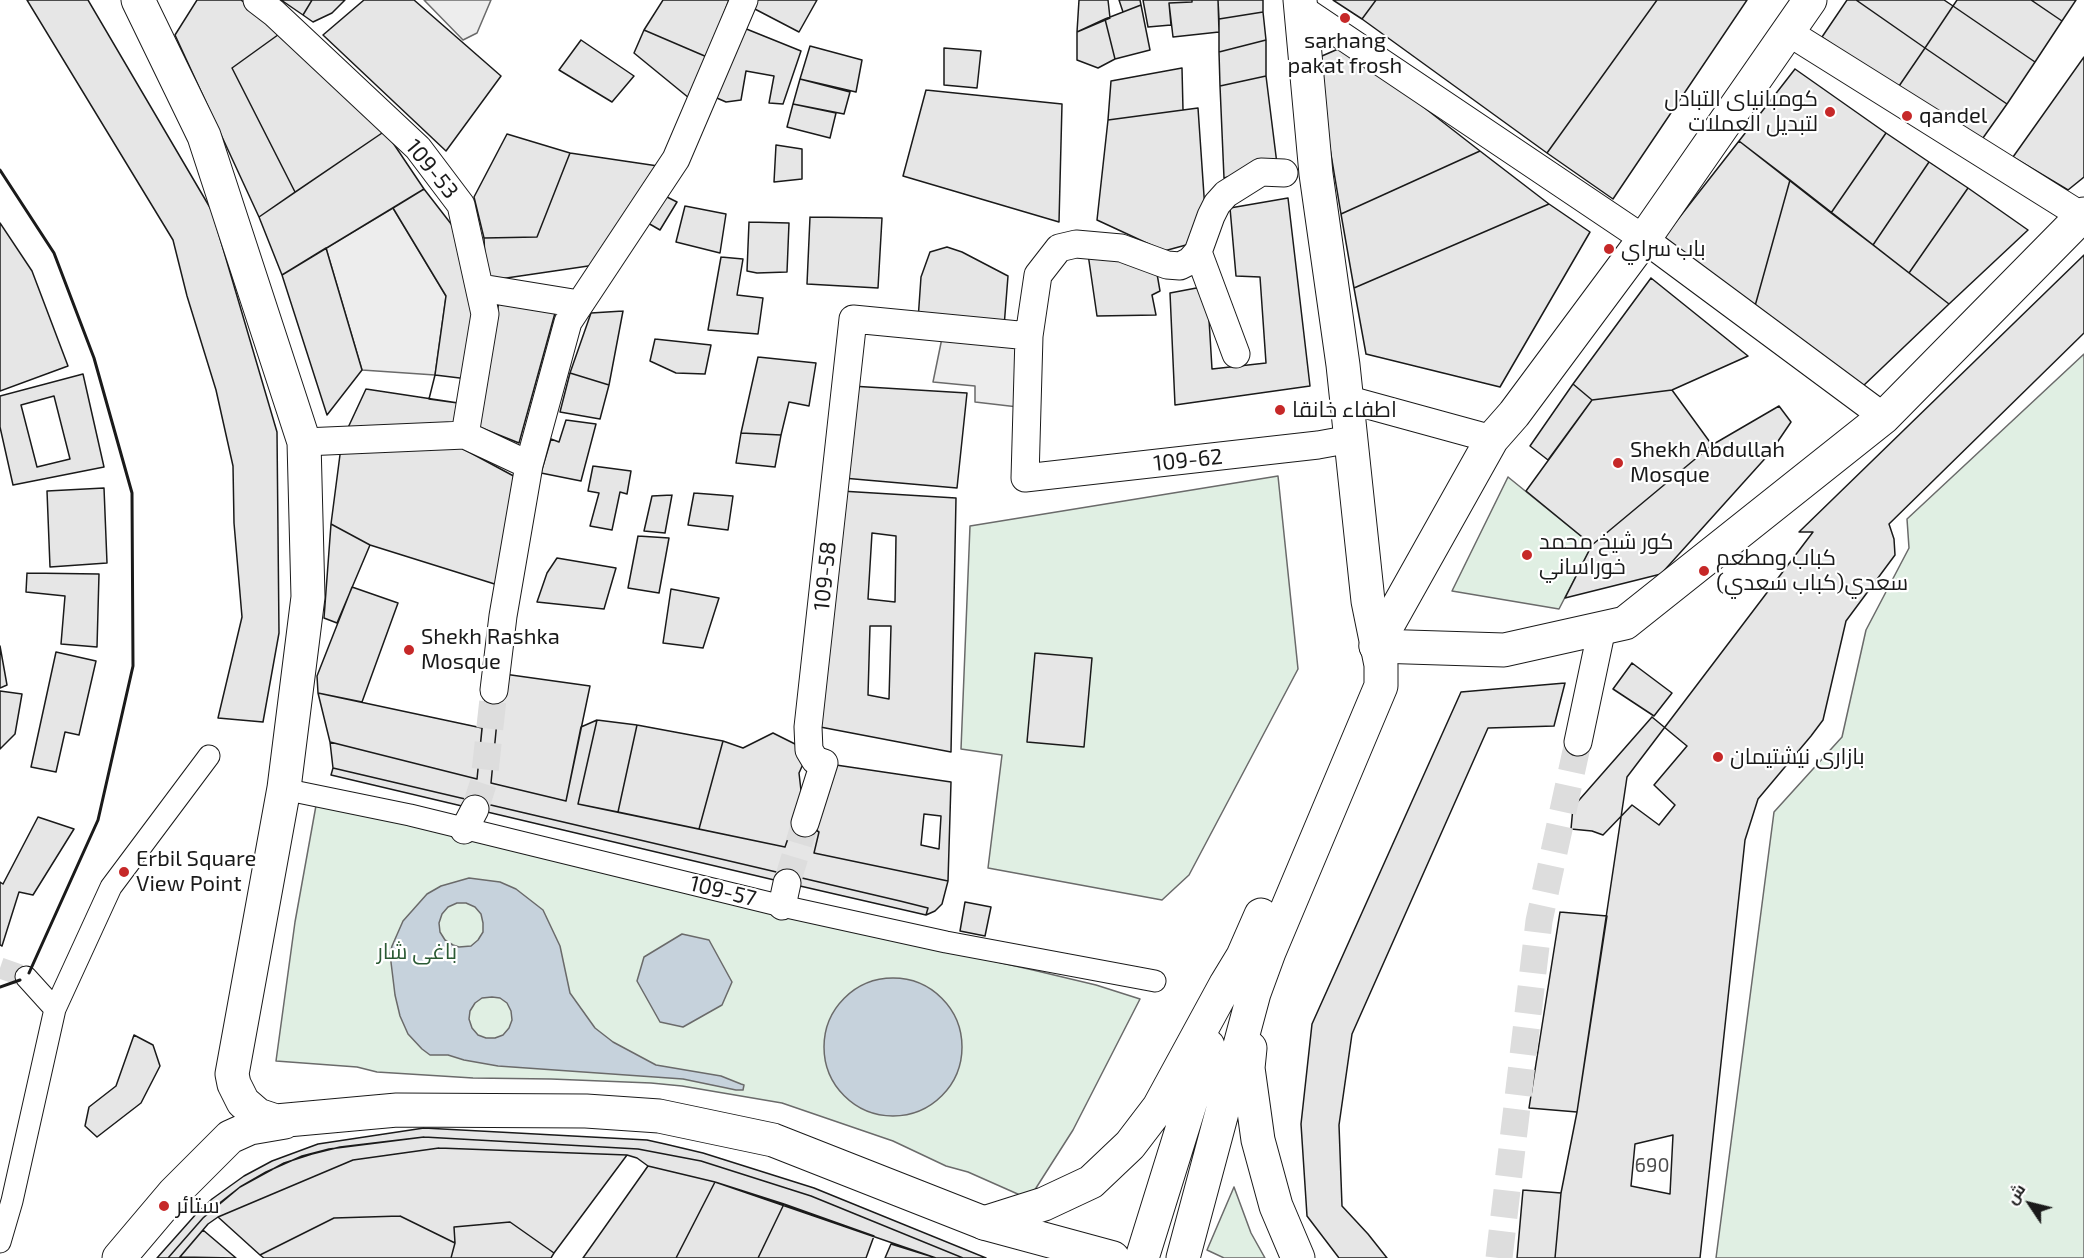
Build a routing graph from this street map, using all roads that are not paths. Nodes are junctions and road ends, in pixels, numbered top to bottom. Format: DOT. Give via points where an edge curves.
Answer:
graph roads {
  1 [pos="257,0"];
  2 [pos="744,0"];
  3 [pos="141,1"];
  4 [pos="1301,4"];
  5 [pos="1800,9"];
  6 [pos="1284,173"];
  7 [pos="2083,215"];
  8 [pos="1644,239"];
  9 [pos="1198,252"];
  10 [pos="481,288"];
  11 [pos="579,304"];
  12 [pos="1029,336"];
  13 [pos="1236,354"];
  14 [pos="1346,399"];
  15 [pos="1884,417"];
  16 [pos="465,435"];
  17 [pos="1492,439"];
  18 [pos="1352,440"];
  19 [pos="304,442"];
  20 [pos="529,465"];
  21 [pos="1602,628"];
  22 [pos="1376,646"];
  23 [pos="494,690"];
  24 [pos="1578,741"];
  25 [pos="209,756"];
  26 [pos="293,791"];
  27 [pos="805,823"];
  28 [pos="26,977"];
  29 [pos="1155,981"];
  30 [pos="1240,989"];
  31 [pos="55,1009"];
  32 [pos="286,1121"];
  33 [pos="984,1223"];
  34 [pos="0,1242"];
  35 [pos="118,1258"];
  36 [pos="1113,1258"];
  37 [pos="1142,1258"];
  38 [pos="1183,1258"];
  39 [pos="1298,1258"];
  1 -- 10 [label="street, 109-53" via="425,157 462,205"];
  2 -- 11 [label="street" via="676,159"];
  3 -- 19 [label="main road" via="204,136"];
  4 -- 8 [label="street"];
  4 -- 14 [label="main road" via="1316,174"];
  5 -- 7 [label="street"];
  5 -- 8 [label="main road"];
  6 -- 9 [label="street" via="1261,172 1226,194 1211,216"];
  7 -- 15 [label="main road"];
  8 -- 15 [label="street"];
  8 -- 17 [label="main road"];
  9 -- 12 [label="street" via="1180,266 1121,248 1076,244 1059,248 1038,275"];
  9 -- 13 [label="street"];
  10 -- 11 [label="street"];
  10 -- 16 [label="street, 109-53" via="485,314"];
  11 -- 20 [label="street" via="568,322"];
  12 -- 18 [label="street, 109-62" via="1025,478"];
  12 -- 27 [label="street, 109-58" via="854,319 808,727 809,750 814,759 824,763"];
  14 -- 17 [label="street"];
  14 -- 18 [label="main road"];
  15 -- 21 [label="main road" via="1625,623"];
  16 -- 19 [label="street"];
  16 -- 20 [label="street"];
  17 -- 22 [label="main road"];
  18 -- 22 [label="main road"];
  19 -- 32 [label="main road" via="308,597 284,788 232,1074 237,1093 249,1109 267,1119"];
  20 -- 23 [label="street"];
  21 -- 22 [label="main road" via="1504,650"];
  21 -- 24 [label="street"];
  22 -- 30 [label="main road" via="1244,956"];
  25 -- 31 [label="street" via="111,887"];
  26 -- 29 [label="street, 109-57" via="410,815 470,819 785,894 946,942"];
  28 -- 31 [label="street"];
  30 -- 33 [label="main road" via="1130,1145 1091,1182 1044,1204"];
  30 -- 37 [label="main road" via="1187,1117"];
  30 -- 38 [label="main road"];
  30 -- 39 [label="main road" via="1258,1140 1276,1206"];
  31 -- 34 [label="street"];
  32 -- 33 [label="main road" via="397,1110 586,1111 659,1116 773,1140"];
  32 -- 35 [label="main road" via="250,1128 230,1137 174,1193"];
  33 -- 36 [label="main road"];
}
